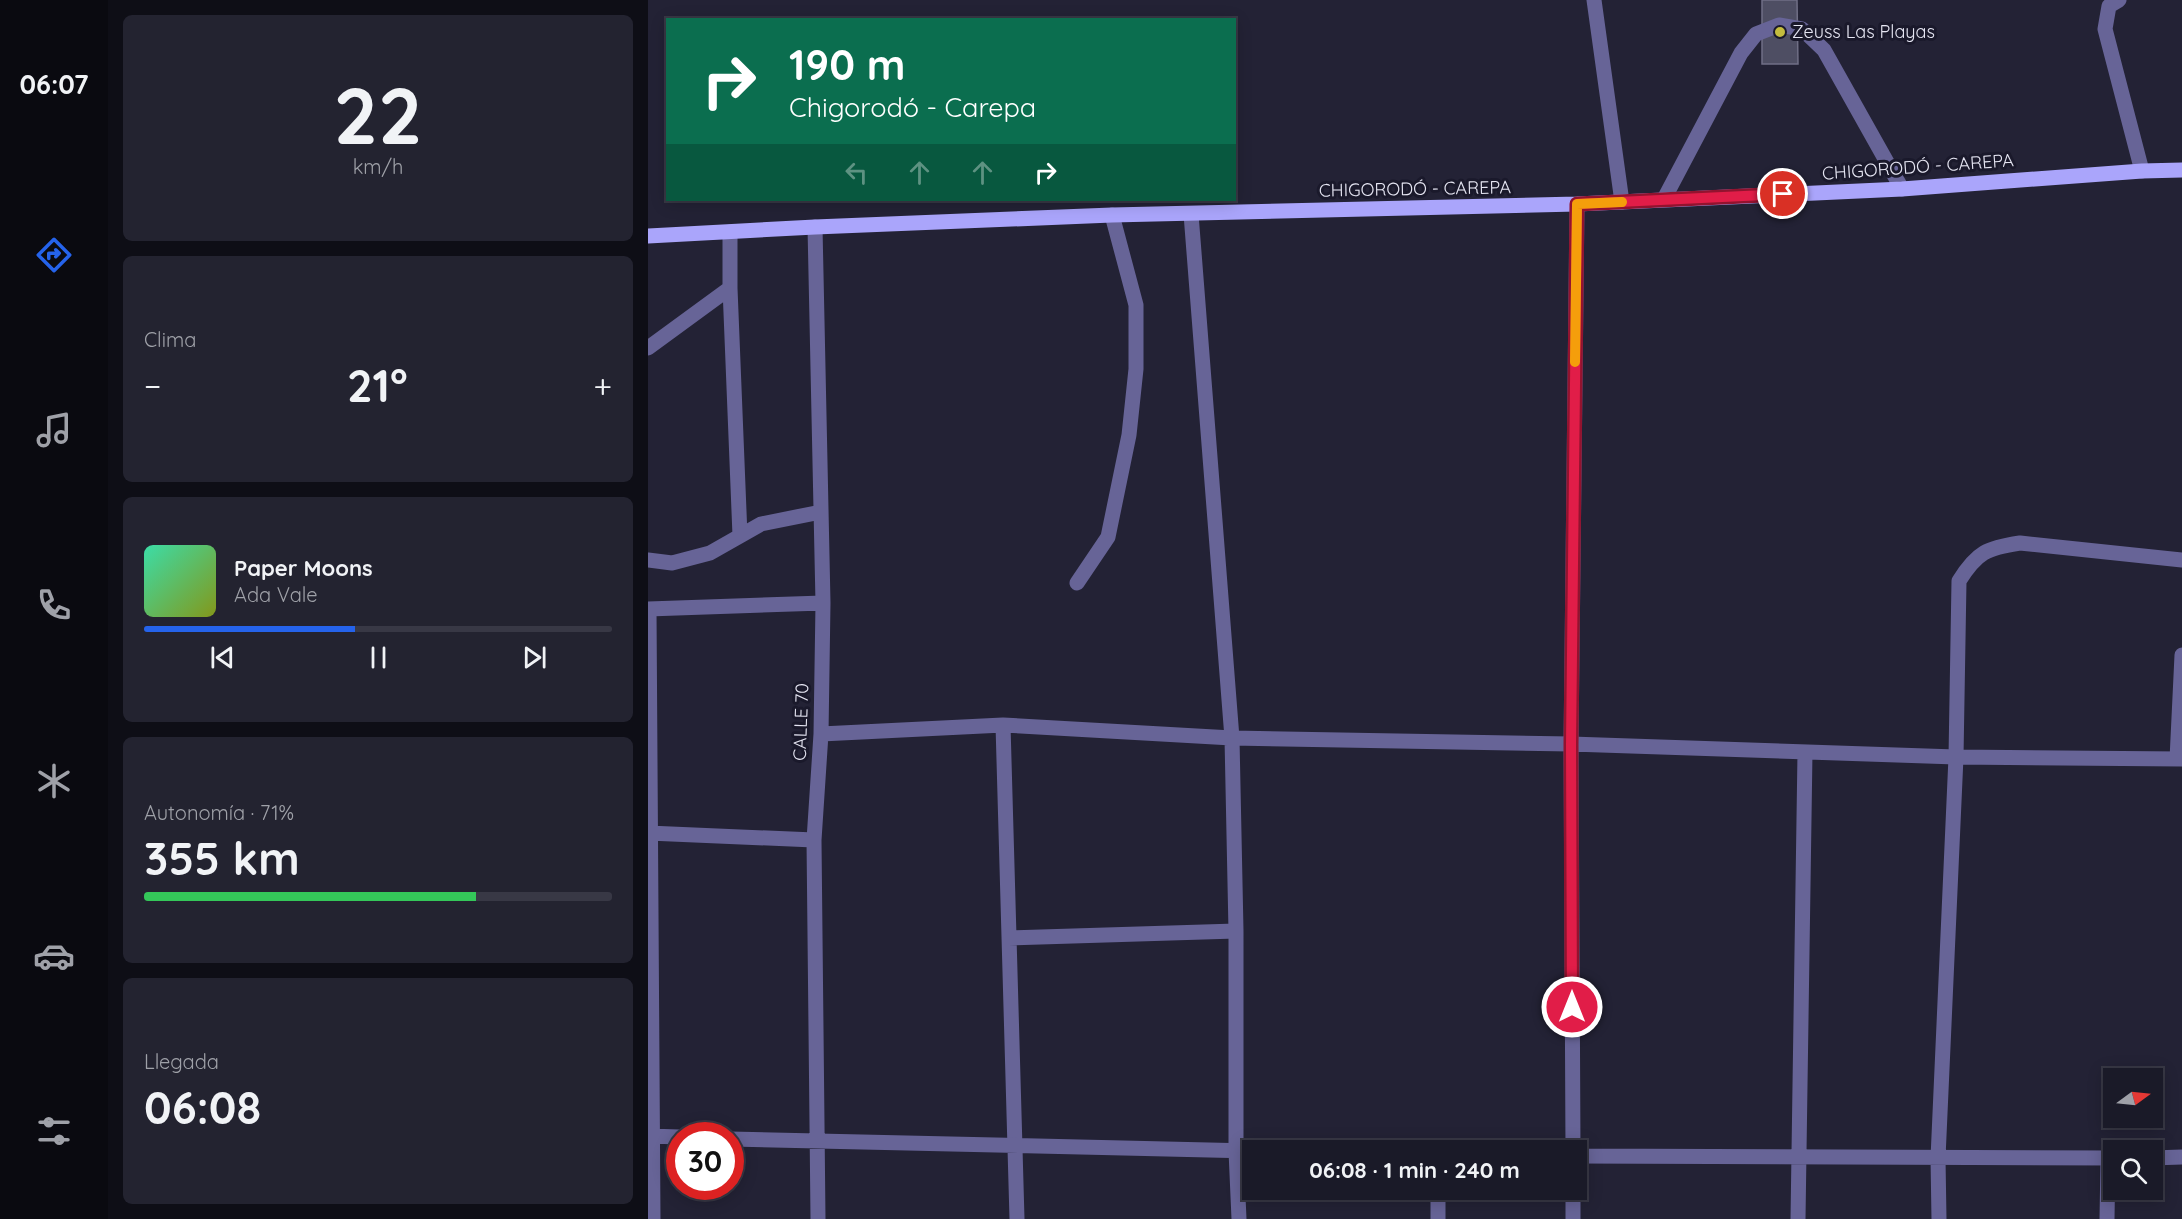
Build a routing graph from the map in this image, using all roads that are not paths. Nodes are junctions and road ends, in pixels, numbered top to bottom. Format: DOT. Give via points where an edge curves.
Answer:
graph roads {
  1 [pos="1594,0"];
  2 [pos="2119,0"];
  3 [pos="2182,170"];
  4 [pos="2142,171"];
  5 [pos="1902,189"];
  6 [pos="1664,199"];
  7 [pos="1622,202"];
  8 [pos="1577,204"];
  9 [pos="1191,214"];
  10 [pos="1112,215"];
  11 [pos="816,227"];
  12 [pos="730,232"];
  13 [pos="648,236"];
  14 [pos="730,288"];
  15 [pos="648,348"];
  16 [pos="821,512"];
  17 [pos="740,536"];
  18 [pos="648,560"];
  19 [pos="2182,560"];
  20 [pos="1077,583"];
  21 [pos="824,603"];
  22 [pos="648,609"];
  23 [pos="2182,655"];
  24 [pos="1002,725"];
  25 [pos="821,734"];
  26 [pos="1232,738"];
  27 [pos="1571,744"];
  28 [pos="1806,752"];
  29 [pos="1956,757"];
  30 [pos="2180,759"];
  31 [pos="649,833"];
  32 [pos="814,840"];
  33 [pos="1236,931"];
  34 [pos="1009,938"];
  35 [pos="649,1136"];
  36 [pos="666,1137"];
  37 [pos="744,1139"];
  38 [pos="1573,1140"];
  39 [pos="818,1142"];
  40 [pos="1016,1147"];
  41 [pos="1236,1151"];
  42 [pos="1242,1151"];
  43 [pos="1587,1156"];
  44 [pos="2182,1157"];
  45 [pos="1798,1158"];
  46 [pos="1938,1158"];
  47 [pos="2103,1158"];
  48 [pos="2163,1158"];
  49 [pos="1438,1200"];
  50 [pos="1573,1200"];
  51 [pos="2108,1200"];
  52 [pos="653,1219"];
  53 [pos="818,1219"];
  54 [pos="1017,1219"];
  55 [pos="1239,1219"];
  56 [pos="1438,1219"];
  57 [pos="1573,1219"];
  58 [pos="1798,1219"];
  59 [pos="1939,1219"];
  60 [pos="2107,1219"];
  1 -- 7 [label="street"];
  2 -- 4 [label="street" via="2109,6 2105,29"];
  3 -- 4 [label="main road, CHIGORODÓ - CAREPA"];
  4 -- 5 [label="main road, CHIGORODÓ - CAREPA"];
  5 -- 6 [label="main road, CHIGORODÓ - CAREPA"];
  5 -- 6 [label="street" via="1824,50 1802,29 1779,25 1756,34 1741,53"];
  6 -- 7 [label="main road, CHIGORODÓ - CAREPA"];
  7 -- 8 [label="main road, CHIGORODÓ - CAREPA"];
  8 -- 9 [label="main road, CHIGORODÓ - CAREPA"];
  8 -- 27 [label="street"];
  9 -- 10 [label="main road, CHIGORODÓ - CAREPA"];
  9 -- 26 [label="street"];
  10 -- 11 [label="main road, CHIGORODÓ - CAREPA"];
  10 -- 20 [label="street" via="1136,305 1136,369 1129,435 1108,537"];
  11 -- 12 [label="main road, CHIGORODÓ - CAREPA"];
  11 -- 16 [label="street, CALLE 70"];
  12 -- 13 [label="main road, CHIGORODÓ - CAREPA"];
  12 -- 14 [label="street"];
  14 -- 15 [label="street"];
  14 -- 17 [label="street"];
  16 -- 17 [label="street" via="761,524"];
  16 -- 21 [label="street, CALLE 70"];
  17 -- 18 [label="street" via="700,556 672,563"];
  19 -- 29 [label="street" via="2020,543 1993,547 1971,561 1959,580"];
  21 -- 22 [label="street"];
  21 -- 25 [label="street, CALLE 70"];
  22 -- 31 [label="street"];
  23 -- 30 [label="street"];
  24 -- 25 [label="street"];
  24 -- 26 [label="street"];
  24 -- 34 [label="street"];
  25 -- 32 [label="street, CALLE 70"];
  26 -- 27 [label="street"];
  26 -- 33 [label="street"];
  27 -- 28 [label="street"];
  27 -- 38 [label="street"];
  28 -- 29 [label="street"];
  28 -- 45 [label="street"];
  29 -- 30 [label="street"];
  29 -- 46 [label="street"];
  31 -- 32 [label="street"];
  31 -- 35 [label="street"];
  32 -- 39 [label="street, CALLE 70"];
  33 -- 34 [label="street"];
  33 -- 41 [label="street"];
  34 -- 40 [label="street"];
  35 -- 36 [label="street"];
  35 -- 52 [label="street"];
  37 -- 39 [label="street"];
  39 -- 40 [label="street"];
  39 -- 53 [label="street, CALLE 70"];
  40 -- 41 [label="street"];
  40 -- 54 [label="street"];
  41 -- 42 [label="street"];
  41 -- 55 [label="street"];
  43 -- 45 [label="street"];
  44 -- 48 [label="street"];
  45 -- 46 [label="street"];
  45 -- 58 [label="street"];
  46 -- 47 [label="street"];
  46 -- 59 [label="street"];
  49 -- 56 [label="street"];
  50 -- 57 [label="street"];
  51 -- 60 [label="street"];
}
